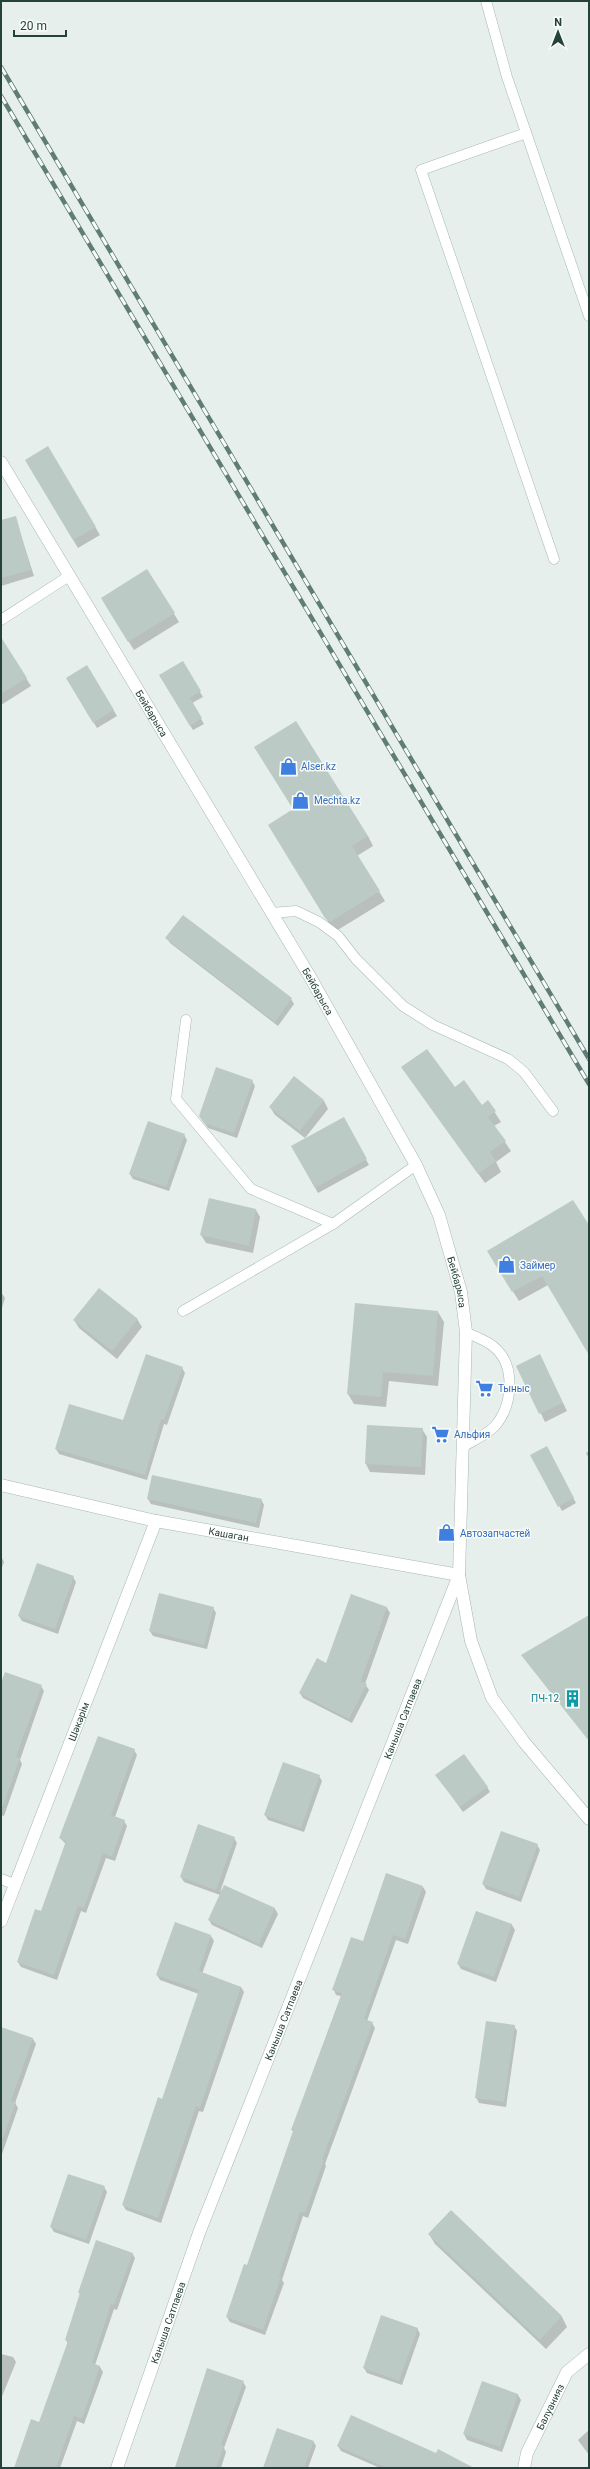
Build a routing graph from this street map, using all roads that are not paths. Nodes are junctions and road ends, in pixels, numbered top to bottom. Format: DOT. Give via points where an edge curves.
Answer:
graph roads {
  1 [pos="486,1"];
  2 [pos="526,133"];
  3 [pos="589,316"];
  4 [pos="1,462"];
  5 [pos="554,560"];
  6 [pos="69,576"];
  7 [pos="1,620"];
  8 [pos="272,913"];
  9 [pos="186,1020"];
  10 [pos="553,1111"];
  11 [pos="416,1166"];
  12 [pos="333,1224"];
  13 [pos="183,1311"];
  14 [pos="466,1332"];
  15 [pos="464,1446"];
  16 [pos="1,1485"];
  17 [pos="156,1521"];
  18 [pos="459,1575"];
  19 [pos="589,1819"];
  20 [pos="1,1879"];
  21 [pos="14,1884"];
  22 [pos="1,1921"];
  23 [pos="589,2354"];
  24 [pos="117,2468"];
  25 [pos="524,2468"];
  1 -- 2 [label="lane"];
  2 -- 3 [label="lane"];
  2 -- 5 [label="lane" via="421,170"];
  4 -- 6 [label="street, Бейбарыса"];
  6 -- 7 [label="lane"];
  6 -- 8 [label="street, Бейбарыса"];
  8 -- 10 [label="lane" via="296,911 319,922 338,936 356,959 403,1006 433,1025 508,1059 524,1072"];
  8 -- 11 [label="street, Бейбарыса"];
  9 -- 12 [label="lane" via="176,1099 251,1189"];
  11 -- 12 [label="lane"];
  11 -- 14 [label="street, Бейбарыса" via="439,1215 452,1252"];
  12 -- 13 [label="lane"];
  14 -- 15 [label="street, Бейбарыса"];
  14 -- 15 [label="lane" via="493,1346 505,1359 510,1383 505,1411 495,1427"];
  15 -- 18 [label="street, Бейбарыса"];
  16 -- 17 [label="street, Кашаган"];
  17 -- 18 [label="street, Кашаган"];
  17 -- 21 [label="street, Шәкәрім"];
  18 -- 19 [label="street" via="471,1641 492,1698 524,1742"];
  18 -- 24 [label="street, Каныша Сатпаева" via="199,2233"];
  20 -- 21 [label="lane"];
  21 -- 22 [label="street, Шәкәрім"];
  23 -- 25 [label="street, Балуанияз" via="567,2372 527,2453"];
}
